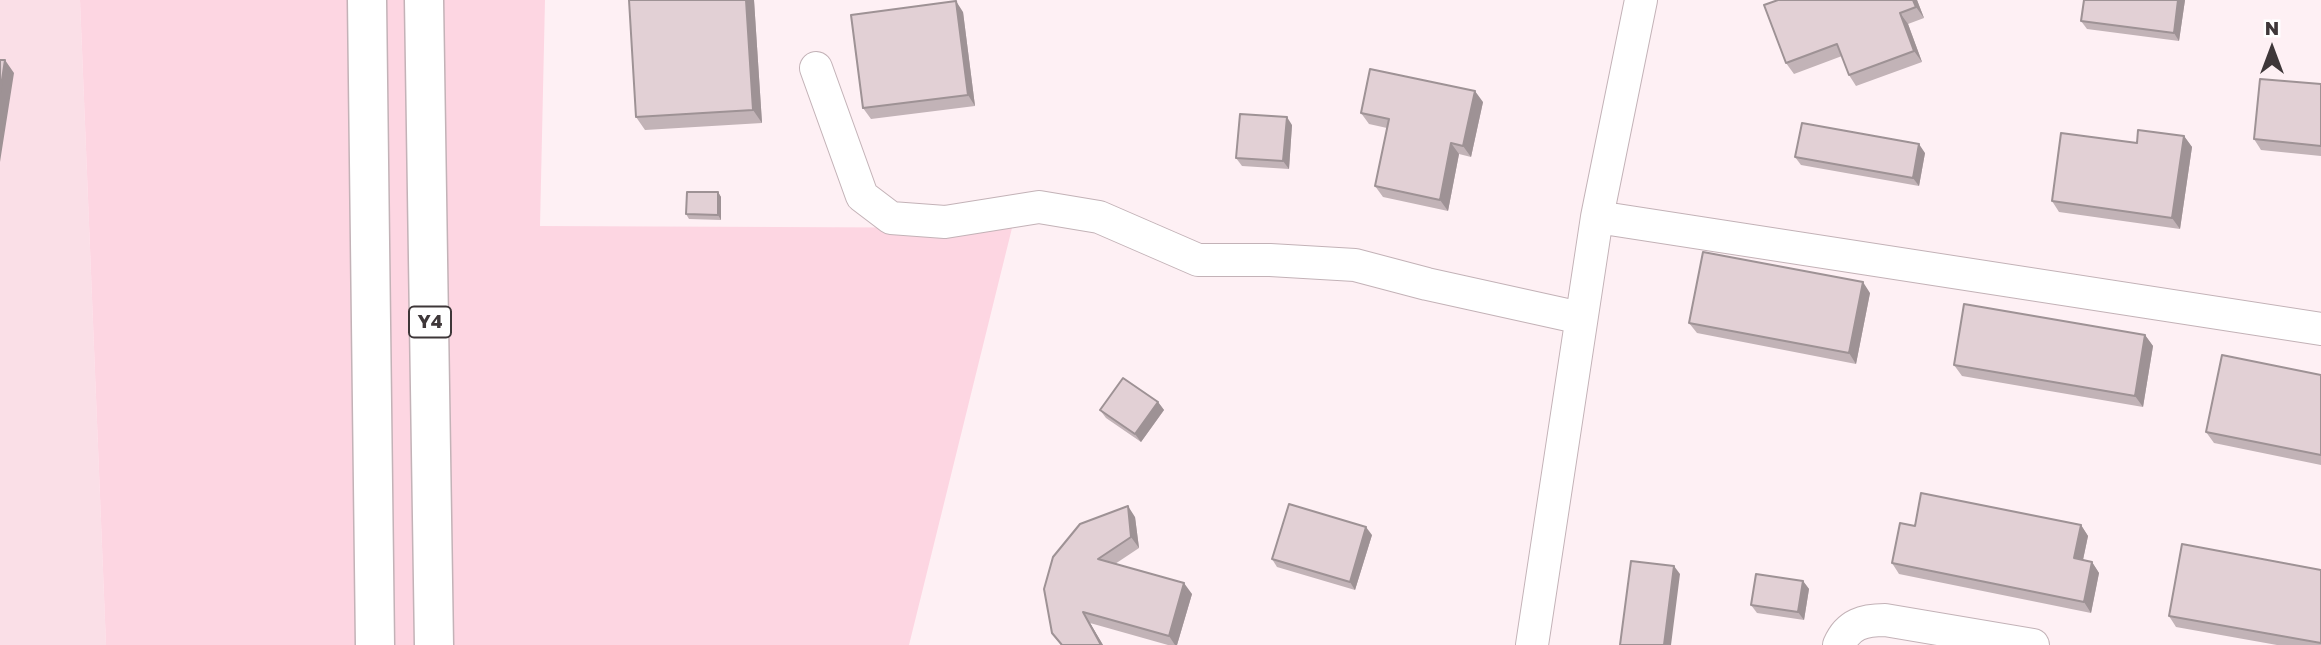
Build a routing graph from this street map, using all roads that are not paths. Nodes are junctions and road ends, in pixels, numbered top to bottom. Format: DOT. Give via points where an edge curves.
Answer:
graph roads {
  1 [pos="367,0"];
  2 [pos="424,0"];
  3 [pos="1641,0"];
  4 [pos="816,68"];
  5 [pos="1597,217"];
  6 [pos="1581,318"];
  7 [pos="2321,329"];
  8 [pos="375,645"];
  9 [pos="434,645"];
  10 [pos="1532,645"];
  11 [pos="1839,645"];
  12 [pos="2033,645"];
  1 -- 8 [label="highway"];
  2 -- 9 [label="highway, Y4"];
  3 -- 5 [label="street"];
  4 -- 6 [label="street" via="862,196 891,219 945,222 1039,207 1099,217 1198,260 1355,265"];
  5 -- 6 [label="street"];
  5 -- 7 [label="street"];
  6 -- 10 [label="street"];
  11 -- 12 [label="street" via="1851,627 1865,620 1885,620"];
}
